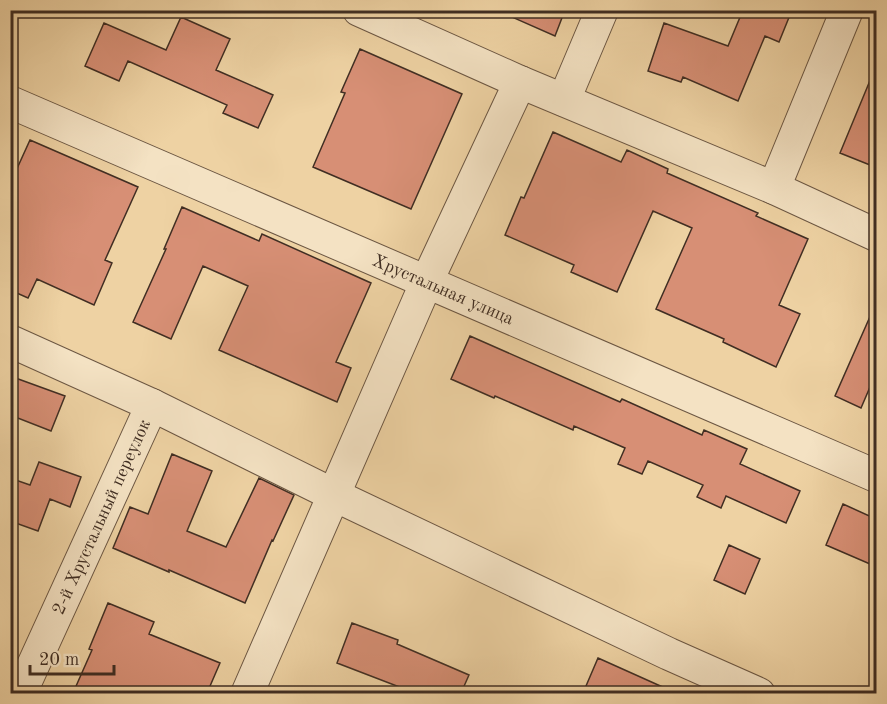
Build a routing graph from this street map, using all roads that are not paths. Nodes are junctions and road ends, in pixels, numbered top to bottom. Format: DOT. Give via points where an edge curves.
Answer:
graph roads {
  1 [pos="602,10"];
  2 [pos="847,10"];
  3 [pos="364,12"];
  4 [pos="520,82"];
  5 [pos="564,100"];
  6 [pos="10,102"];
  7 [pos="774,188"];
  8 [pos="876,235"];
  9 [pos="427,281"];
  10 [pos="10,341"];
  11 [pos="152,405"];
  12 [pos="876,476"];
  13 [pos="334,495"];
  14 [pos="20,693"];
  15 [pos="247,693"];
  16 [pos="759,693"];
  1 -- 5 [label="street"];
  2 -- 7 [label="street"];
  3 -- 4 [label="street"];
  4 -- 5 [label="street"];
  4 -- 9 [label="street"];
  5 -- 7 [label="street"];
  6 -- 9 [label="street, Хрустальная улица"];
  7 -- 8 [label="street"];
  9 -- 12 [label="street, Хрустальная улица"];
  9 -- 13 [label="street"];
  10 -- 11 [label="street"];
  11 -- 13 [label="street"];
  11 -- 14 [label="street, 2-й Хрустальный переулок"];
  13 -- 15 [label="street"];
  13 -- 16 [label="street"];
}
